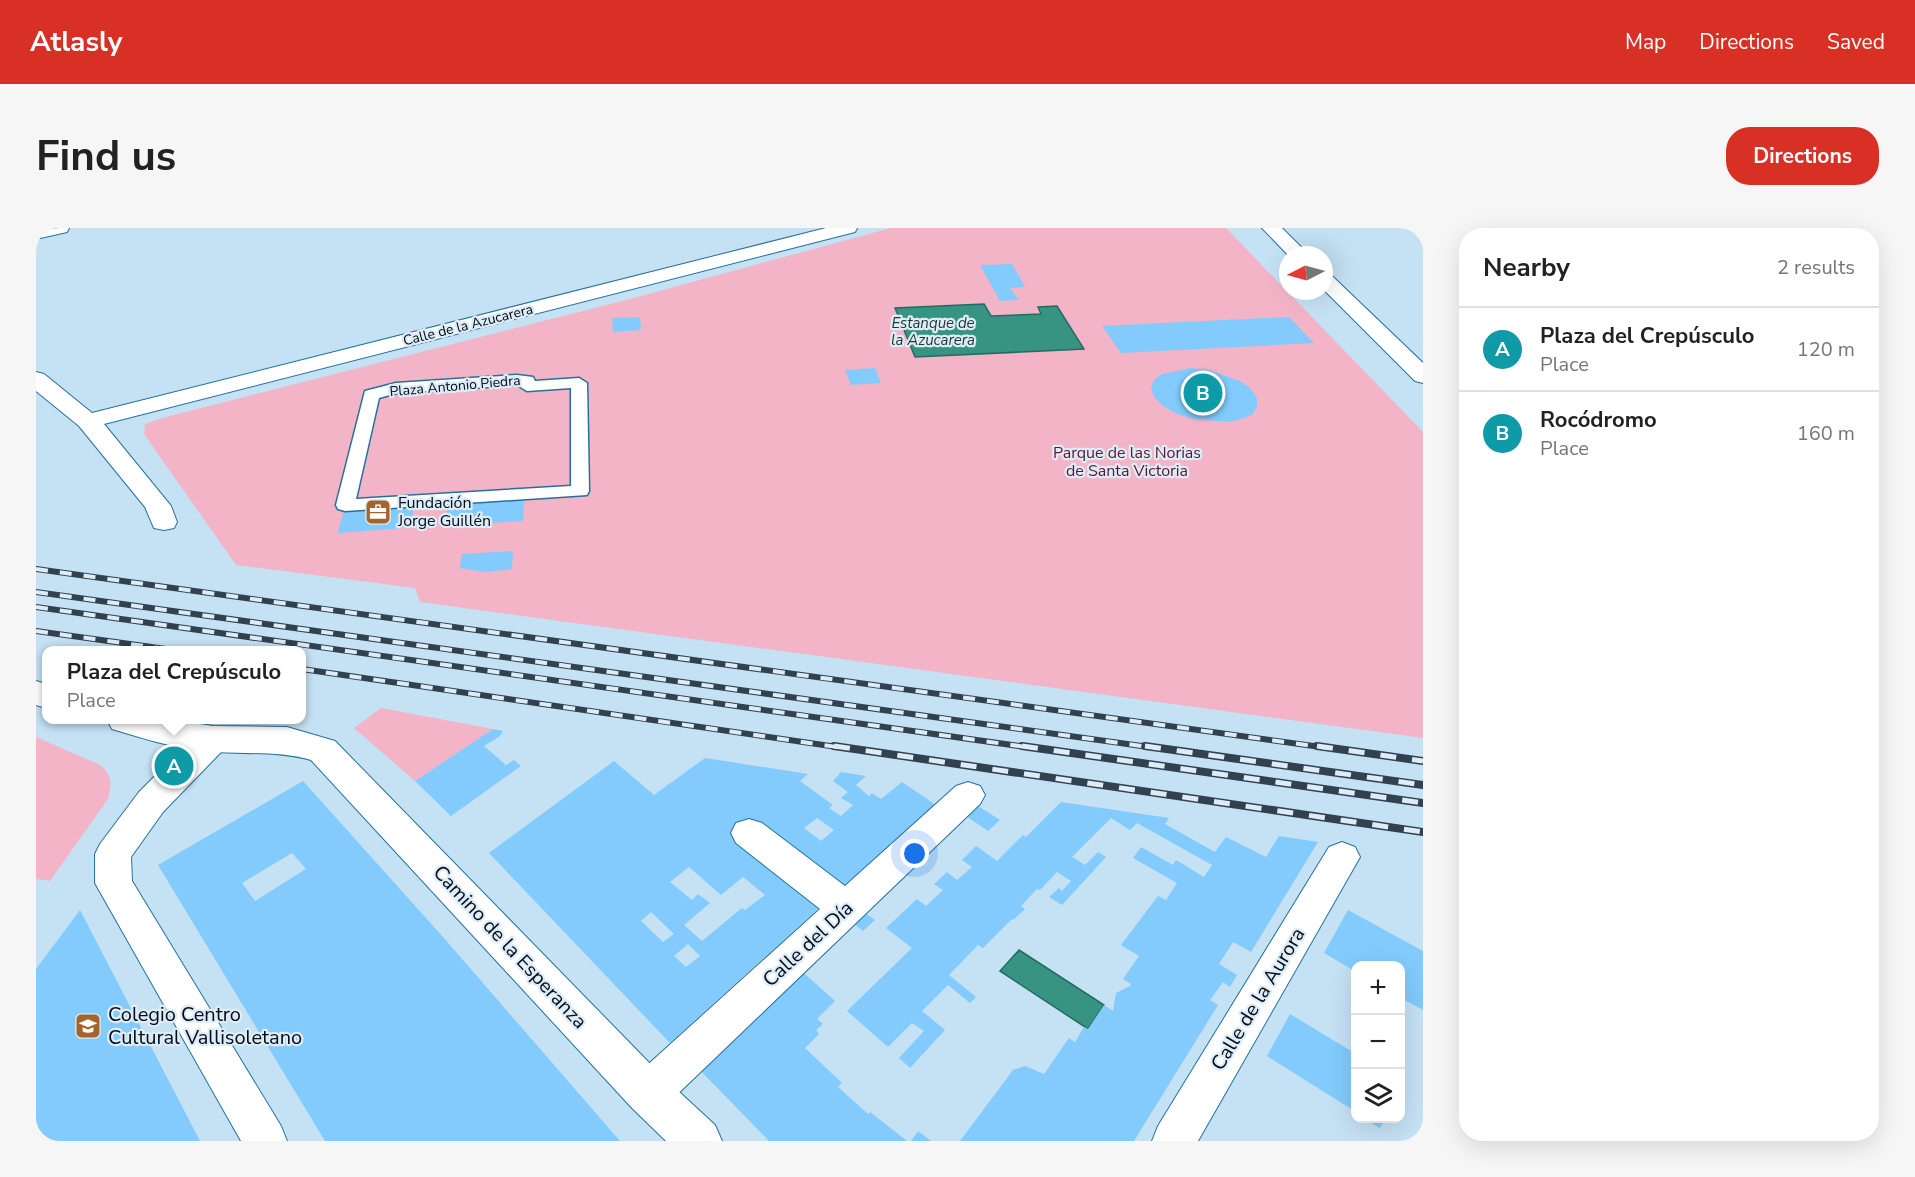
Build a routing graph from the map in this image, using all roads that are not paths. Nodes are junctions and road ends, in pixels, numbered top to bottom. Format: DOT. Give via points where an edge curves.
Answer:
graph roads {
  1 [pos="60,228"];
  2 [pos="848,228"];
  3 [pos="1271,228"];
  4 [pos="36,233"];
  5 [pos="1290,246"];
  6 [pos="1333,288"];
  7 [pos="1423,376"];
  8 [pos="36,380"];
  9 [pos="88,421"];
  10 [pos="377,504"];
  11 [pos="164,522"];
  12 [pos="138,724"];
  13 [pos="213,739"];
  14 [pos="968,795"];
  15 [pos="749,833"];
  16 [pos="1342,857"];
  17 [pos="847,908"];
  18 [pos="648,1093"];
  19 [pos="264,1141"];
  20 [pos="699,1141"];
  21 [pos="1174,1141"];
  1 -- 4 [label="street"];
  2 -- 9 [label="street, Calle de la Azucarera"];
  3 -- 5 [label="street"];
  6 -- 7 [label="street"];
  8 -- 9 [label="street"];
  9 -- 11 [label="street" via="158,506"];
  10 -- 10 [label="street, Plaza Antonio Piedra" via="580,491 579,383 527,386 527,380 517,380 396,388 370,395 345,505"];
  12 -- 13 [label="street"];
  13 -- 18 [label="street, Camino de la Esperanza" via="287,740 323,750"];
  13 -- 19 [label="street" via="151,802 113,854 114,884"];
  14 -- 17 [label="street, Calle del Día"];
  15 -- 17 [label="street"];
  16 -- 21 [label="street, Calle de la Aurora"];
  17 -- 18 [label="street, Calle del Día"];
  18 -- 20 [label="street, Camino de la Esperanza"];
}
